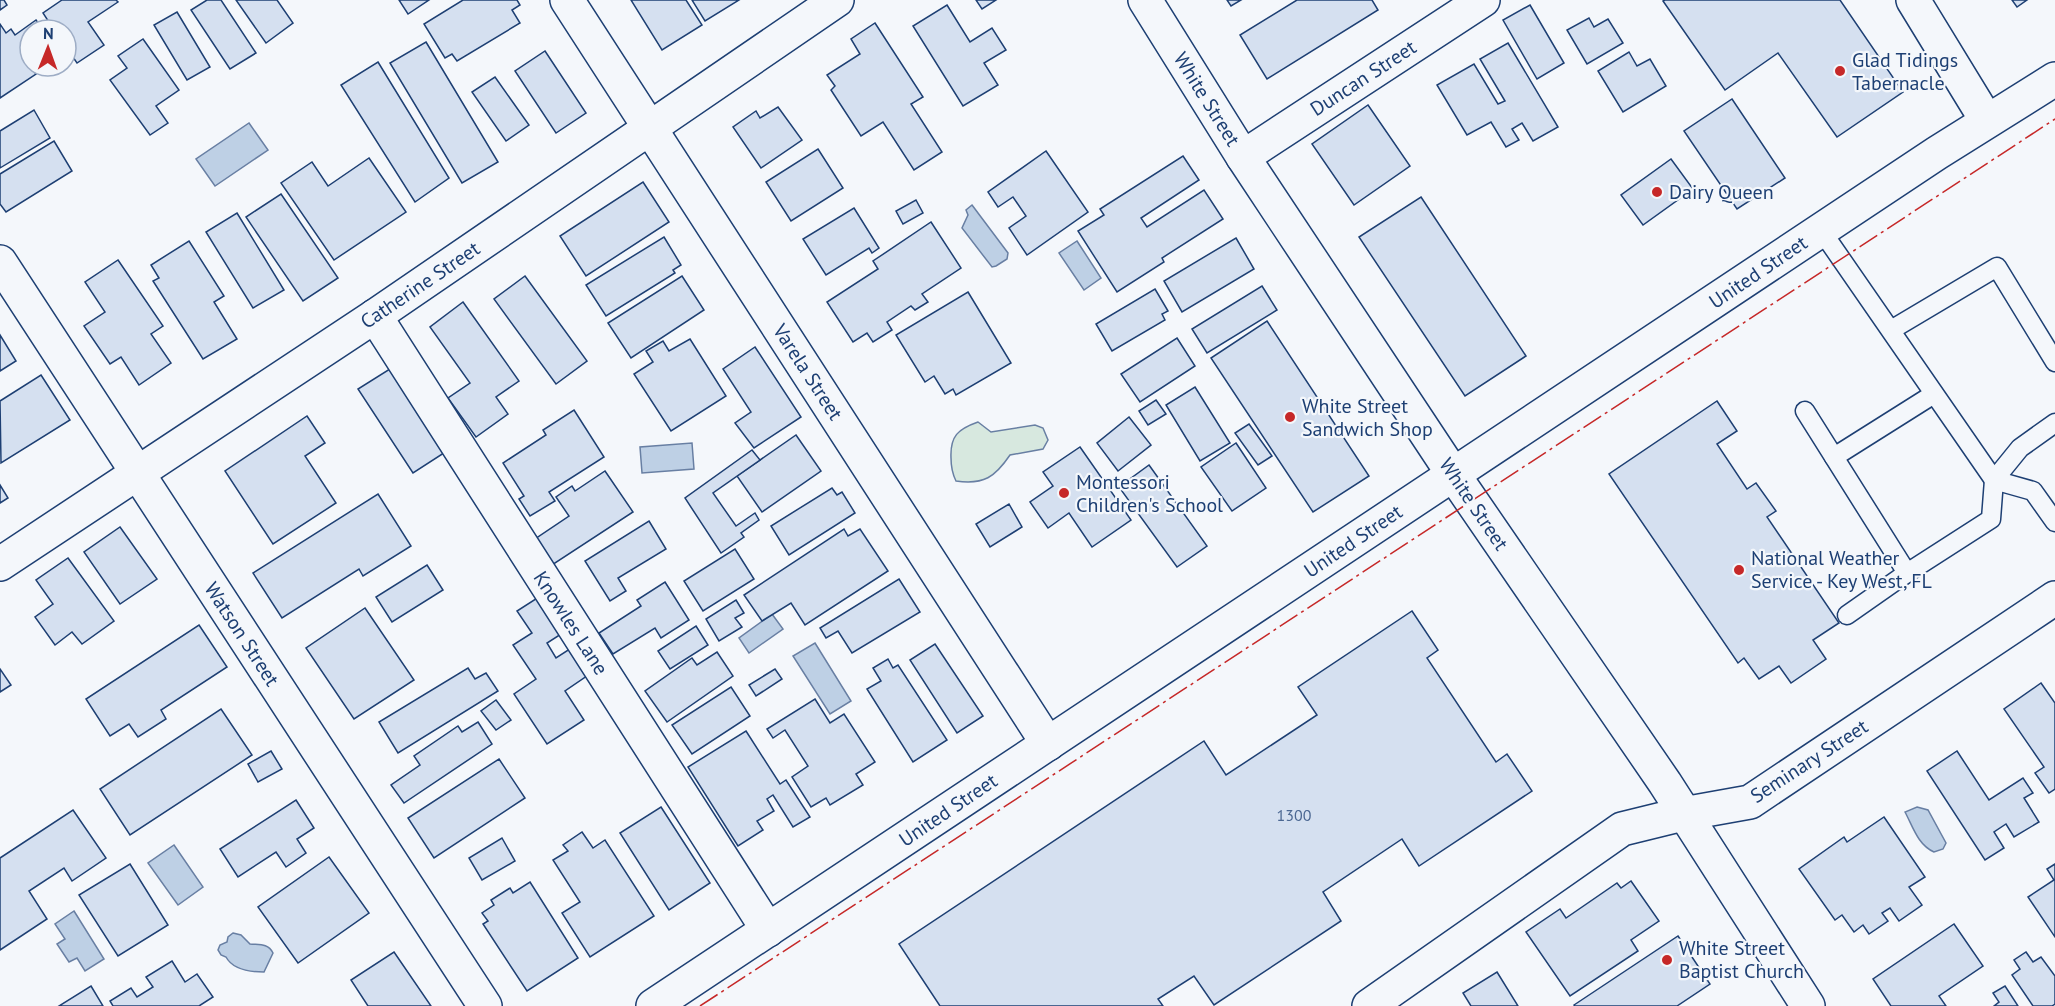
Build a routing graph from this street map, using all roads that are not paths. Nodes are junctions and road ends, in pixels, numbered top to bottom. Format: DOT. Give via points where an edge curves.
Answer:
graph roads {
  1 [pos="567,0"];
  2 [pos="837,0"];
  3 [pos="1145,0"];
  4 [pos="1483,0"];
  5 [pos="1913,0"];
  6 [pos="2055,79"];
  7 [pos="1987,121"];
  8 [pos="650,127"];
  9 [pos="1243,157"];
  10 [pos="1821,230"];
  11 [pos="0,262"];
  12 [pos="375,316"];
  13 [pos="1891,330"];
  14 [pos="2055,362"];
  15 [pos="1934,394"];
  16 [pos="1805,411"];
  17 [pos="2055,423"];
  18 [pos="1834,457"];
  19 [pos="137,474"];
  20 [pos="1453,474"];
  21 [pos="1994,480"];
  22 [pos="2055,522"];
  23 [pos="0,564"];
  24 [pos="1907,573"];
  25 [pos="2055,598"];
  26 [pos="1847,615"];
  27 [pos="1048,744"];
  28 [pos="1683,814"];
  29 [pos="768,930"];
  30 [pos="485,1006"];
  31 [pos="653,1006"];
  32 [pos="1370,1006"];
  33 [pos="1808,1006"];
  1 -- 8 [label="street, Varela Street"];
  2 -- 8 [label="street, Catherine Street"];
  3 -- 9 [label="street, White Street"];
  4 -- 9 [label="street, Duncan Street"];
  5 -- 7 [label="street"];
  6 -- 7 [label="street, United Street"];
  7 -- 10 [label="street, United Street"];
  8 -- 12 [label="street, Catherine Street"];
  8 -- 27 [label="street, Varela Street"];
  9 -- 20 [label="street, White Street"];
  10 -- 13 [label="lane"];
  10 -- 20 [label="street, United Street"];
  11 -- 19 [label="street, Watson Street"];
  12 -- 19 [label="street, Catherine Street"];
  12 -- 29 [label="street, Knowles Lane"];
  13 -- 14 [label="lane" via="1997,267"];
  13 -- 15 [label="lane"];
  15 -- 18 [label="lane"];
  15 -- 21 [label="lane"];
  16 -- 18 [label="lane"];
  17 -- 21 [label="lane" via="2020,448"];
  18 -- 24 [label="lane"];
  19 -- 23 [label="street, Catherine Street"];
  19 -- 30 [label="street, Watson Street"];
  20 -- 27 [label="street, United Street"];
  20 -- 28 [label="street, White Street"];
  21 -- 22 [label="lane" via="2033,491"];
  21 -- 24 [label="lane" via="1990,519"];
  24 -- 26 [label="lane"];
  25 -- 28 [label="street, Seminary Street" via="1750,802"];
  27 -- 29 [label="street, United Street"];
  28 -- 32 [label="street, Seminary Street" via="1622,828"];
  28 -- 33 [label="street, White Street"];
  29 -- 31 [label="street, United Street"];
}
